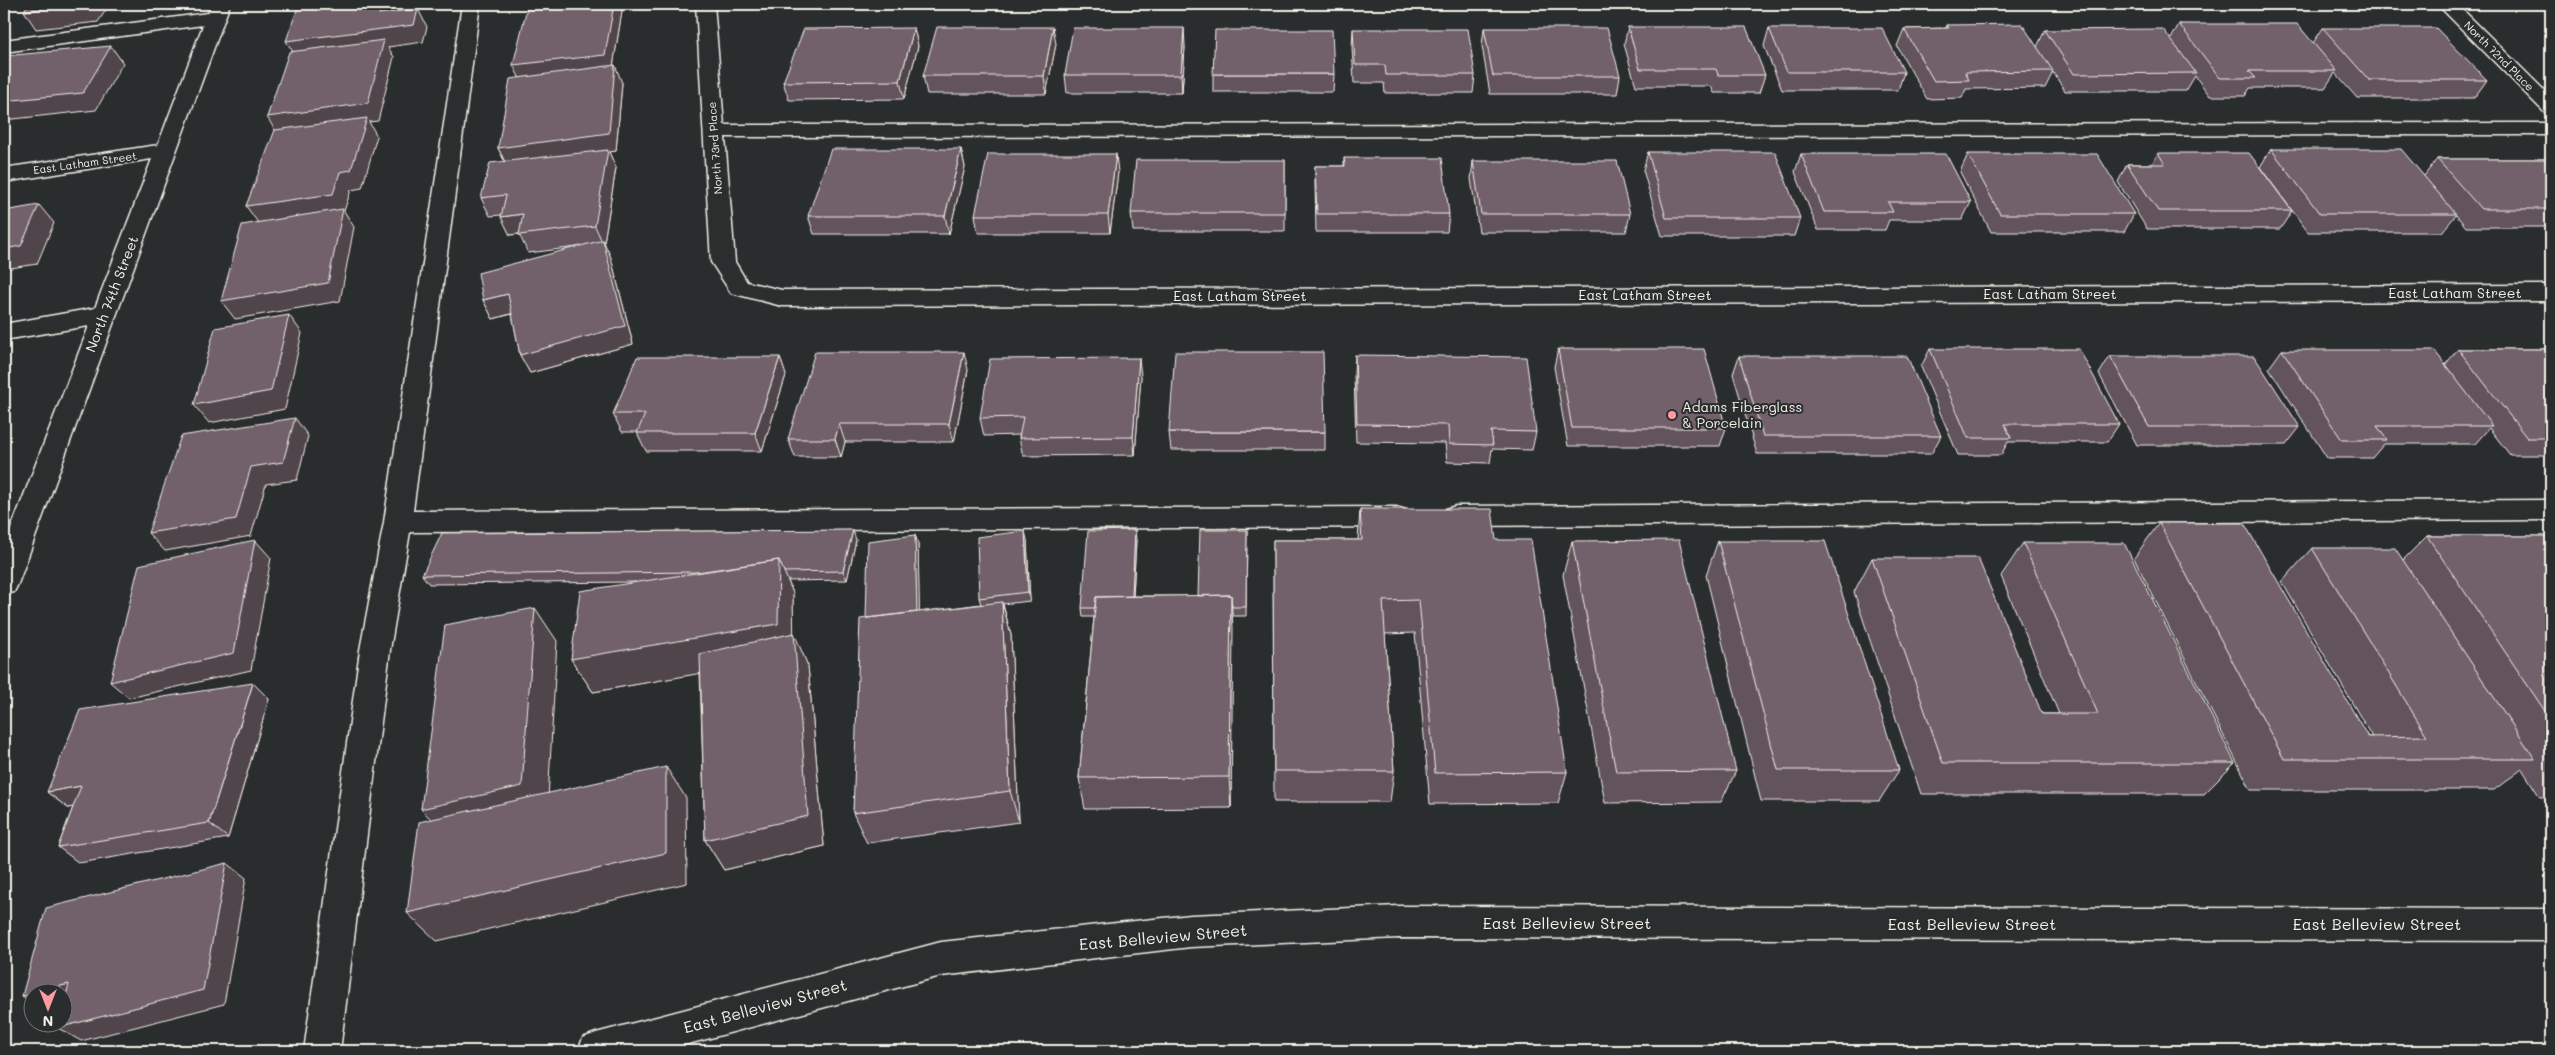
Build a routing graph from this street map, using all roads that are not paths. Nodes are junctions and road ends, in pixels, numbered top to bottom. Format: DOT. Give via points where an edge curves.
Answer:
graph roads {
  1 [pos="472,4"];
  2 [pos="705,4"];
  3 [pos="2446,4"];
  4 [pos="218,11"];
  5 [pos="4,46"];
  6 [pos="2551,108"];
  7 [pos="2551,129"];
  8 [pos="714,131"];
  9 [pos="166,150"];
  10 [pos="4,174"];
  11 [pos="739,288"];
  12 [pos="2551,293"];
  13 [pos="104,315"];
  14 [pos="4,332"];
  15 [pos="2551,510"];
  16 [pos="398,522"];
  17 [pos="12,541"];
  18 [pos="4,584"];
  19 [pos="2551,925"];
  20 [pos="322,1051"];
  21 [pos="596,1051"];
  1 -- 16 [label="street"];
  2 -- 8 [label="street, North 73rd Place"];
  3 -- 6 [label="street, North 72nd Place"];
  4 -- 5 [label="street"];
  4 -- 9 [label="street, North 74th Street"];
  7 -- 8 [label="street"];
  8 -- 11 [label="street, North 73rd Place" via="723,262"];
  9 -- 10 [label="street, East Latham Street"];
  9 -- 13 [label="street, North 74th Street"];
  11 -- 12 [label="street, East Latham Street" via="782,298"];
  13 -- 14 [label="street"];
  13 -- 17 [label="street, North 74th Street"];
  15 -- 16 [label="street"];
  16 -- 20 [label="street" via="375,650"];
  17 -- 18 [label="street, North 74th Street"];
  19 -- 21 [label="street, East Belleview Street" via="1399,922 1191,931 941,960"];
}
